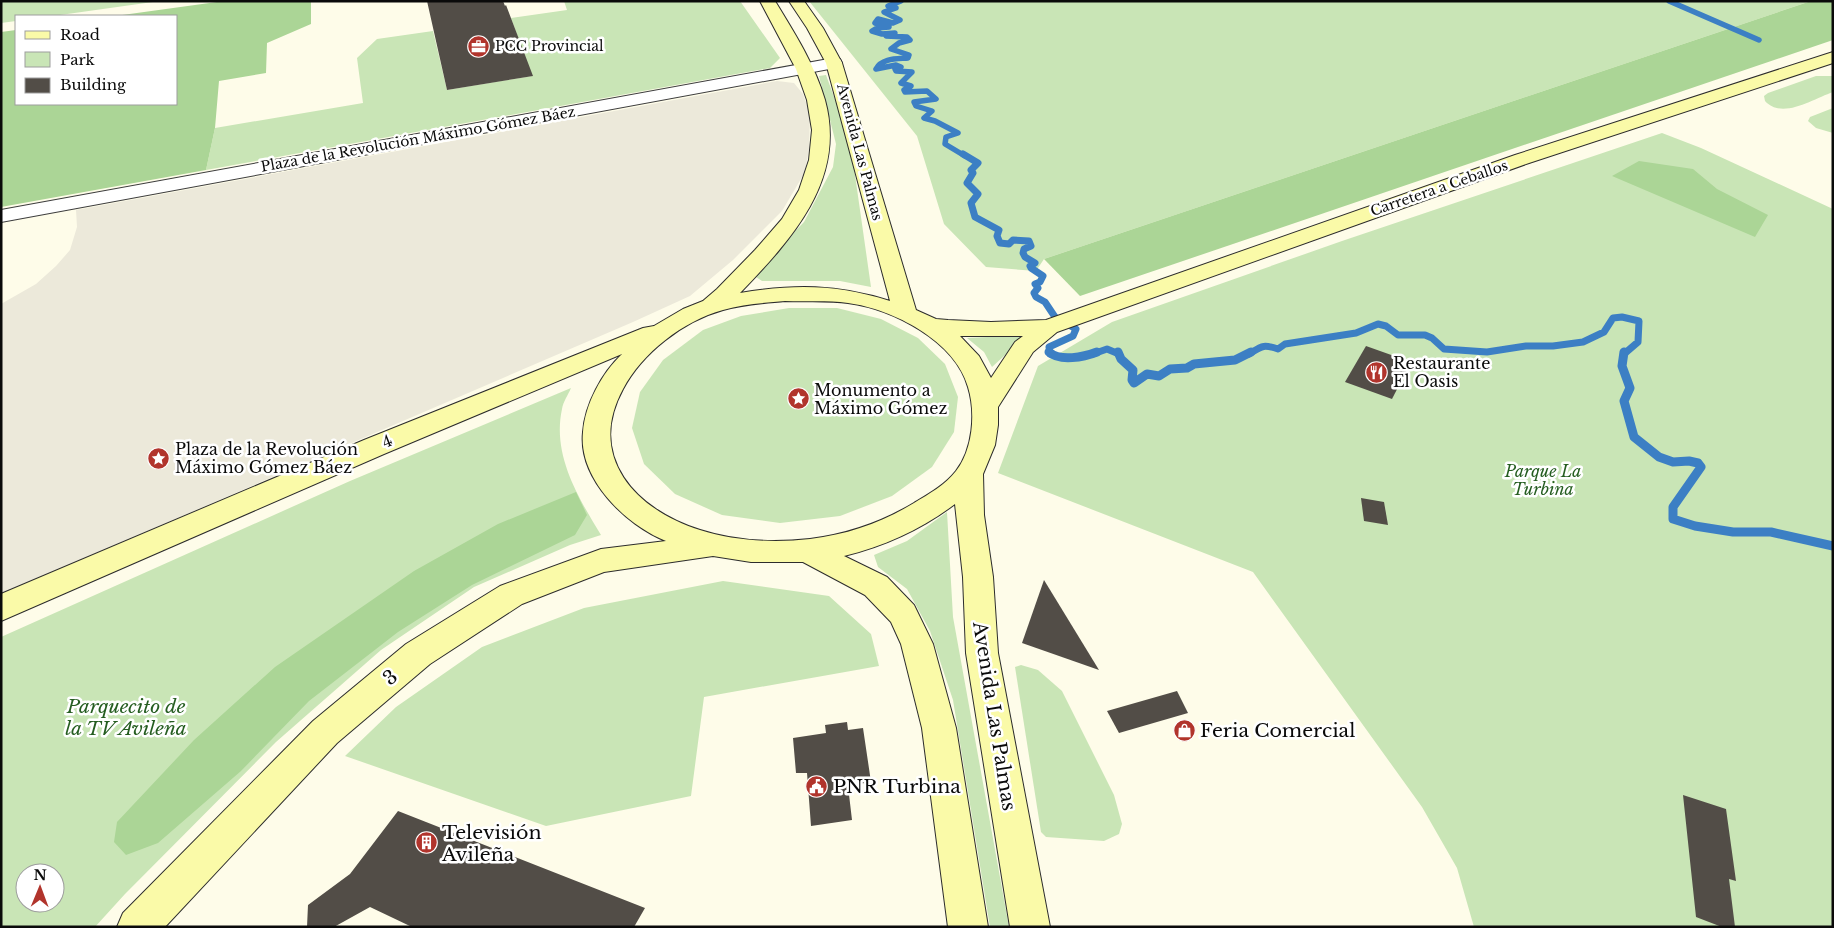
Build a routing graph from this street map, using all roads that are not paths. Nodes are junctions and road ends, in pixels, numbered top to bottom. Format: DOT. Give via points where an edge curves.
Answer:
graph roads {
  1 [pos="768,1"];
  2 [pos="796,1"];
  3 [pos="1833,57"];
  4 [pos="834,62"];
  5 [pos="806,68"];
  6 [pos="1,216"];
  7 [pos="709,307"];
  8 [pos="905,312"];
  9 [pos="933,326"];
  10 [pos="1049,327"];
  11 [pos="665,329"];
  12 [pos="986,406"];
  13 [pos="969,473"];
  14 [pos="714,547"];
  15 [pos="808,551"];
  16 [pos="1,608"];
  17 [pos="137,927"];
  18 [pos="968,927"];
  19 [pos="1030,927"];
  1 -- 5 [label="main road, Avenida Las Palmas"];
  2 -- 4 [label="main road, Avenida Las Palmas"];
  3 -- 10 [label="main road, Carretera a Ceballos" via="1522,158"];
  4 -- 5 [label="street, Plaza de la Revolución Máximo Gómez Báez"];
  4 -- 8 [label="main road, Avenida Las Palmas"];
  5 -- 6 [label="street, Plaza de la Revolución Máximo Gómez Báez"];
  5 -- 7 [label="main road, Avenida Las Palmas" via="821,118 822,143 818,165 793,220 723,297"];
  7 -- 8 [label="main road" via="785,294 847,296"];
  7 -- 11 [label="main road"];
  8 -- 9 [label="main road"];
  9 -- 10 [label="main road, Carretera a Ceballos" via="962,330"];
  9 -- 12 [label="main road" via="958,347 976,371"];
  10 -- 12 [label="main road, Carretera a Ceballos" via="1024,347"];
  11 -- 14 [label="main road" via="624,366 604,398 596,433 603,469 626,501 663,529"];
  11 -- 16 [label="main road, 4" via="374,446"];
  12 -- 13 [label="main road" via="985,427"];
  13 -- 15 [label="main road" via="946,497 912,518 864,540"];
  13 -- 19 [label="main road, Avenida Las Palmas" via="982,653"];
  14 -- 15 [label="main road"];
  14 -- 17 [label="main road, 3" via="601,560 511,594 418,654 325,732"];
  15 -- 18 [label="main road" via="876,586 903,614 917,644 939,728"];
}
